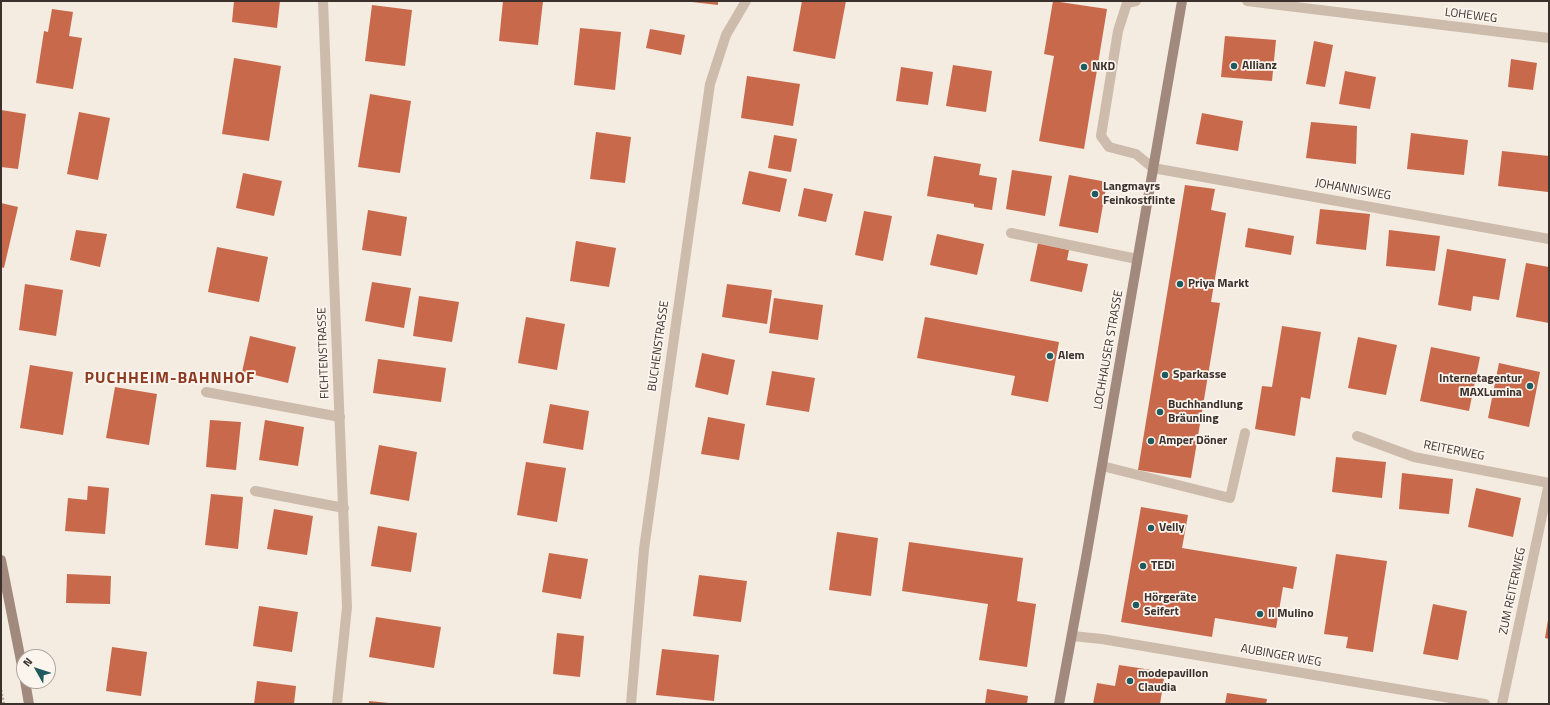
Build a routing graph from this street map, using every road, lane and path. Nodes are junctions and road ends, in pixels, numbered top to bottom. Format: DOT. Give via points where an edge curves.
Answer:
graph roads {
  1 [pos="323,1"];
  2 [pos="746,1"];
  3 [pos="1136,1"];
  4 [pos="1182,1"];
  5 [pos="1247,1"];
  6 [pos="1549,38"];
  7 [pos="1153,168"];
  8 [pos="1011,233"];
  9 [pos="1549,239"];
  10 [pos="1137,259"];
  11 [pos="206,392"];
  12 [pos="340,417"];
  13 [pos="1245,432"];
  14 [pos="1357,436"];
  15 [pos="1102,466"];
  16 [pos="1549,483"];
  17 [pos="254,492"];
  18 [pos="344,508"];
  19 [pos="1,560"];
  20 [pos="1072,636"];
  21 [pos="19,649"];
  22 [pos="26,689"];
  23 [pos="1,690"];
  24 [pos="4,704"];
  25 [pos="29,704"];
  26 [pos="337,704"];
  27 [pos="631,704"];
  28 [pos="1059,704"];
  29 [pos="1485,704"];
  30 [pos="1502,704"];
  1 -- 12 [label="street, FICHTENSTRASSE"];
  2 -- 27 [label="street, BUCHENSTRASSE" via="726,35 710,84 644,549"];
  3 -- 7 [label="street" via="1127,3 1118,31 1101,136 1109,147 1136,154"];
  4 -- 7 [label="street, LOCHHAUSER STRASSE"];
  5 -- 6 [label="street, LOHEWEG"];
  7 -- 9 [label="street, JOHANNISWEG"];
  7 -- 10 [label="street, LOCHHAUSER STRASSE"];
  8 -- 10 [label="street"];
  10 -- 15 [label="street, LOCHHAUSER STRASSE"];
  11 -- 12 [label="street"];
  12 -- 18 [label="street, FICHTENSTRASSE"];
  13 -- 15 [label="street" via="1230,498"];
  14 -- 16 [label="street, REITERWEG" via="1414,457"];
  15 -- 20 [label="street, LOCHHAUSER STRASSE"];
  16 -- 30 [label="street, ZUM REITERWEG"];
  17 -- 18 [label="street"];
  18 -- 26 [label="street, FICHTENSTRASSE" via="347,607"];
  19 -- 21 [label="street"];
  20 -- 28 [label="street, LOCHHAUSER STRASSE"];
  20 -- 29 [label="street, AUBINGER WEG"];
  22 -- 25 [label="street"];
  23 -- 24 [label="path"];
}
